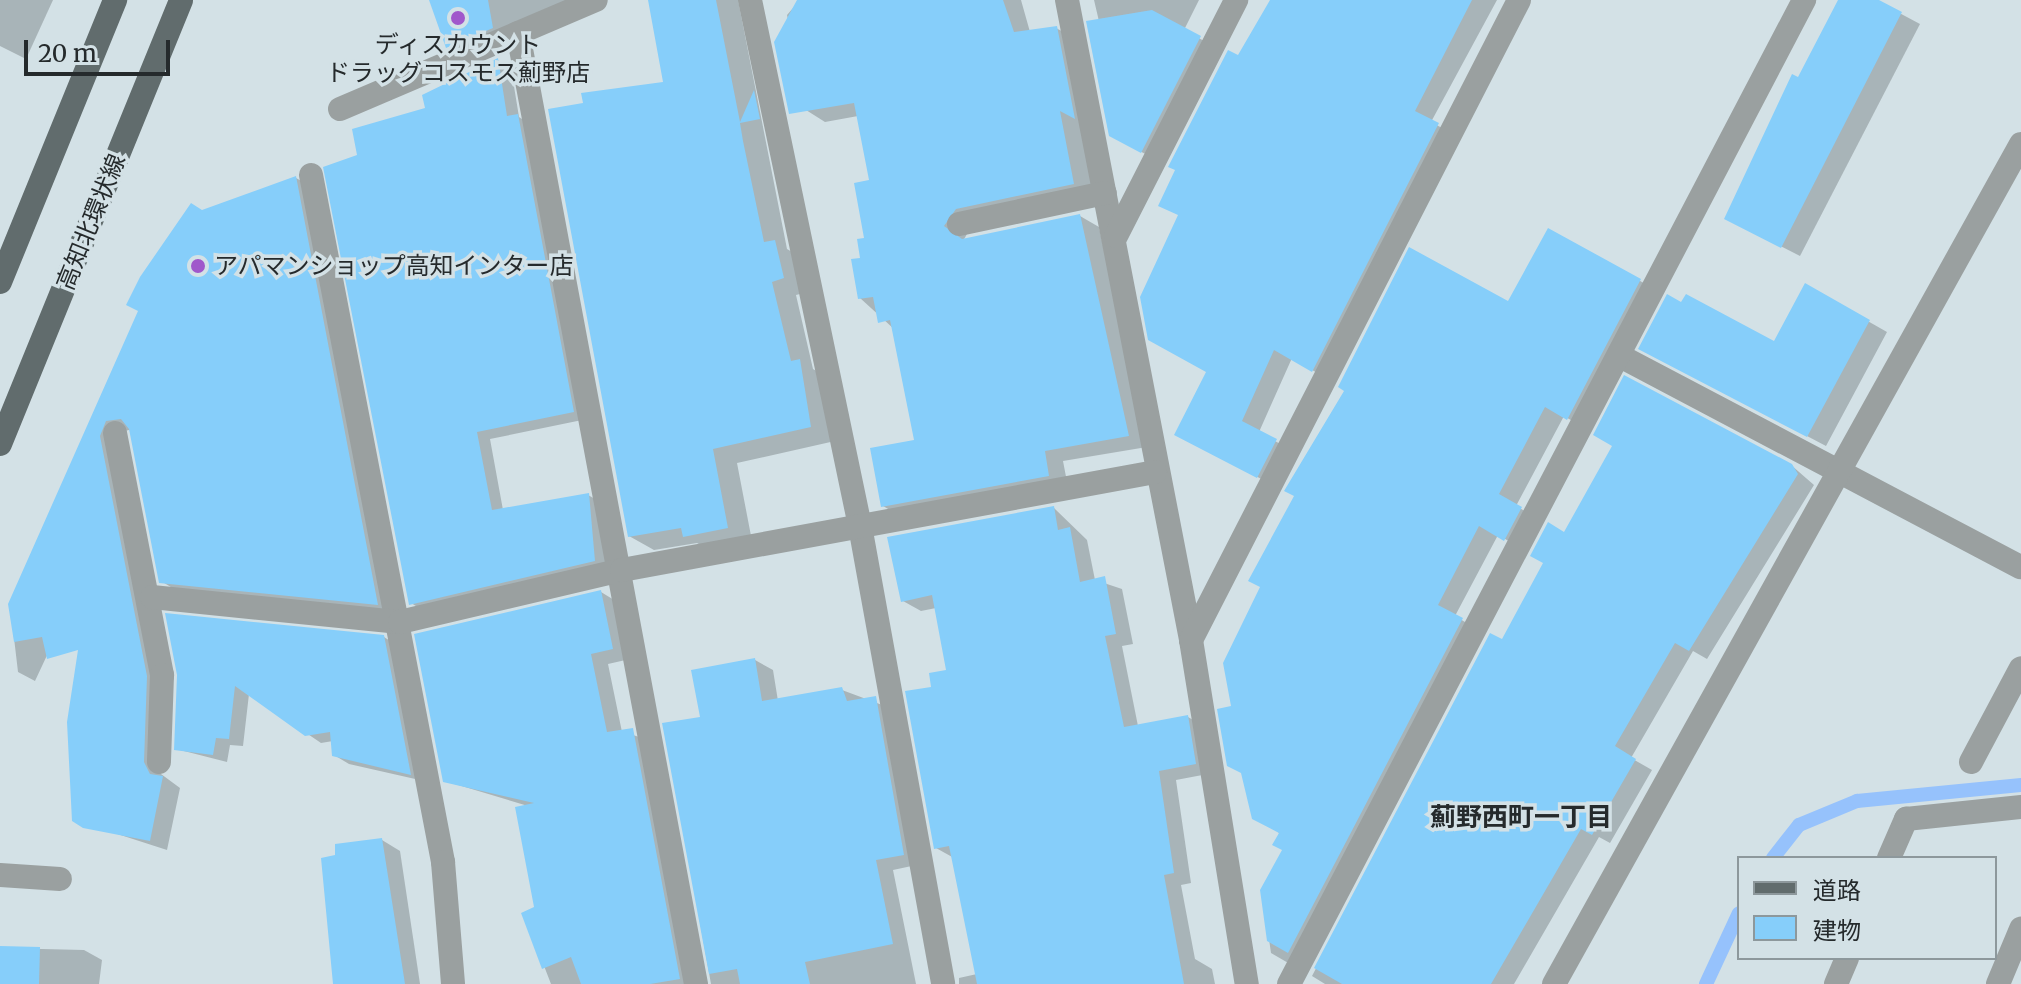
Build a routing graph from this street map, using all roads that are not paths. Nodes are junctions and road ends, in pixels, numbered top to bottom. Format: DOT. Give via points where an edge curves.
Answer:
graph roads {
  1 [pos="115,0"];
  2 [pos="181,0"];
  3 [pos="596,0"];
  4 [pos="750,0"];
  5 [pos="1067,0"];
  6 [pos="1236,0"];
  7 [pos="1519,0"];
  8 [pos="1804,0"];
  9 [pos="518,33"];
  10 [pos="340,109"];
  11 [pos="2021,144"];
  12 [pos="311,175"];
  13 [pos="1105,193"];
  14 [pos="959,224"];
  15 [pos="1116,236"];
  16 [pos="0,282"];
  17 [pos="1620,356"];
  18 [pos="115,433"];
  19 [pos="0,444"];
  20 [pos="1839,471"];
  21 [pos="1155,472"];
  22 [pos="860,526"];
  23 [pos="2021,567"];
  24 [pos="622,570"];
  25 [pos="152,597"];
  26 [pos="400,622"];
  27 [pos="1191,640"];
  28 [pos="2021,668"];
  29 [pos="159,762"];
  30 [pos="1971,762"];
  31 [pos="2021,807"];
  32 [pos="1890,856"];
  33 [pos="0,875"];
  34 [pos="60,879"];
  35 [pos="2021,929"];
  36 [pos="1846,960"];
  37 [pos="453,984"];
  38 [pos="696,984"];
  39 [pos="943,984"];
  40 [pos="1247,984"];
  41 [pos="1289,984"];
  42 [pos="1554,984"];
  43 [pos="1836,984"];
  44 [pos="1998,984"];
  1 -- 16 [label="main road"];
  2 -- 19 [label="main road, 高知北環状線"];
  3 -- 9 [label="street"];
  4 -- 22 [label="street"];
  5 -- 13 [label="street"];
  6 -- 15 [label="street"];
  7 -- 27 [label="street"];
  8 -- 17 [label="street"];
  9 -- 10 [label="street"];
  9 -- 24 [label="street"];
  11 -- 20 [label="street"];
  12 -- 26 [label="street"];
  13 -- 14 [label="street"];
  13 -- 15 [label="street"];
  15 -- 21 [label="street"];
  17 -- 20 [label="street"];
  17 -- 41 [label="street"];
  18 -- 25 [label="street"];
  20 -- 23 [label="street"];
  20 -- 42 [label="street"];
  21 -- 22 [label="street"];
  21 -- 27 [label="street"];
  22 -- 24 [label="street"];
  22 -- 39 [label="street"];
  24 -- 26 [label="street"];
  24 -- 38 [label="street"];
  25 -- 26 [label="street"];
  25 -- 29 [label="street" via="162,675"];
  26 -- 37 [label="street" via="443,862"];
  27 -- 40 [label="street"];
  28 -- 30 [label="street"];
  31 -- 32 [label="street" via="1906,819"];
  33 -- 34 [label="street"];
  35 -- 44 [label="street"];
  36 -- 43 [label="street"];
}
